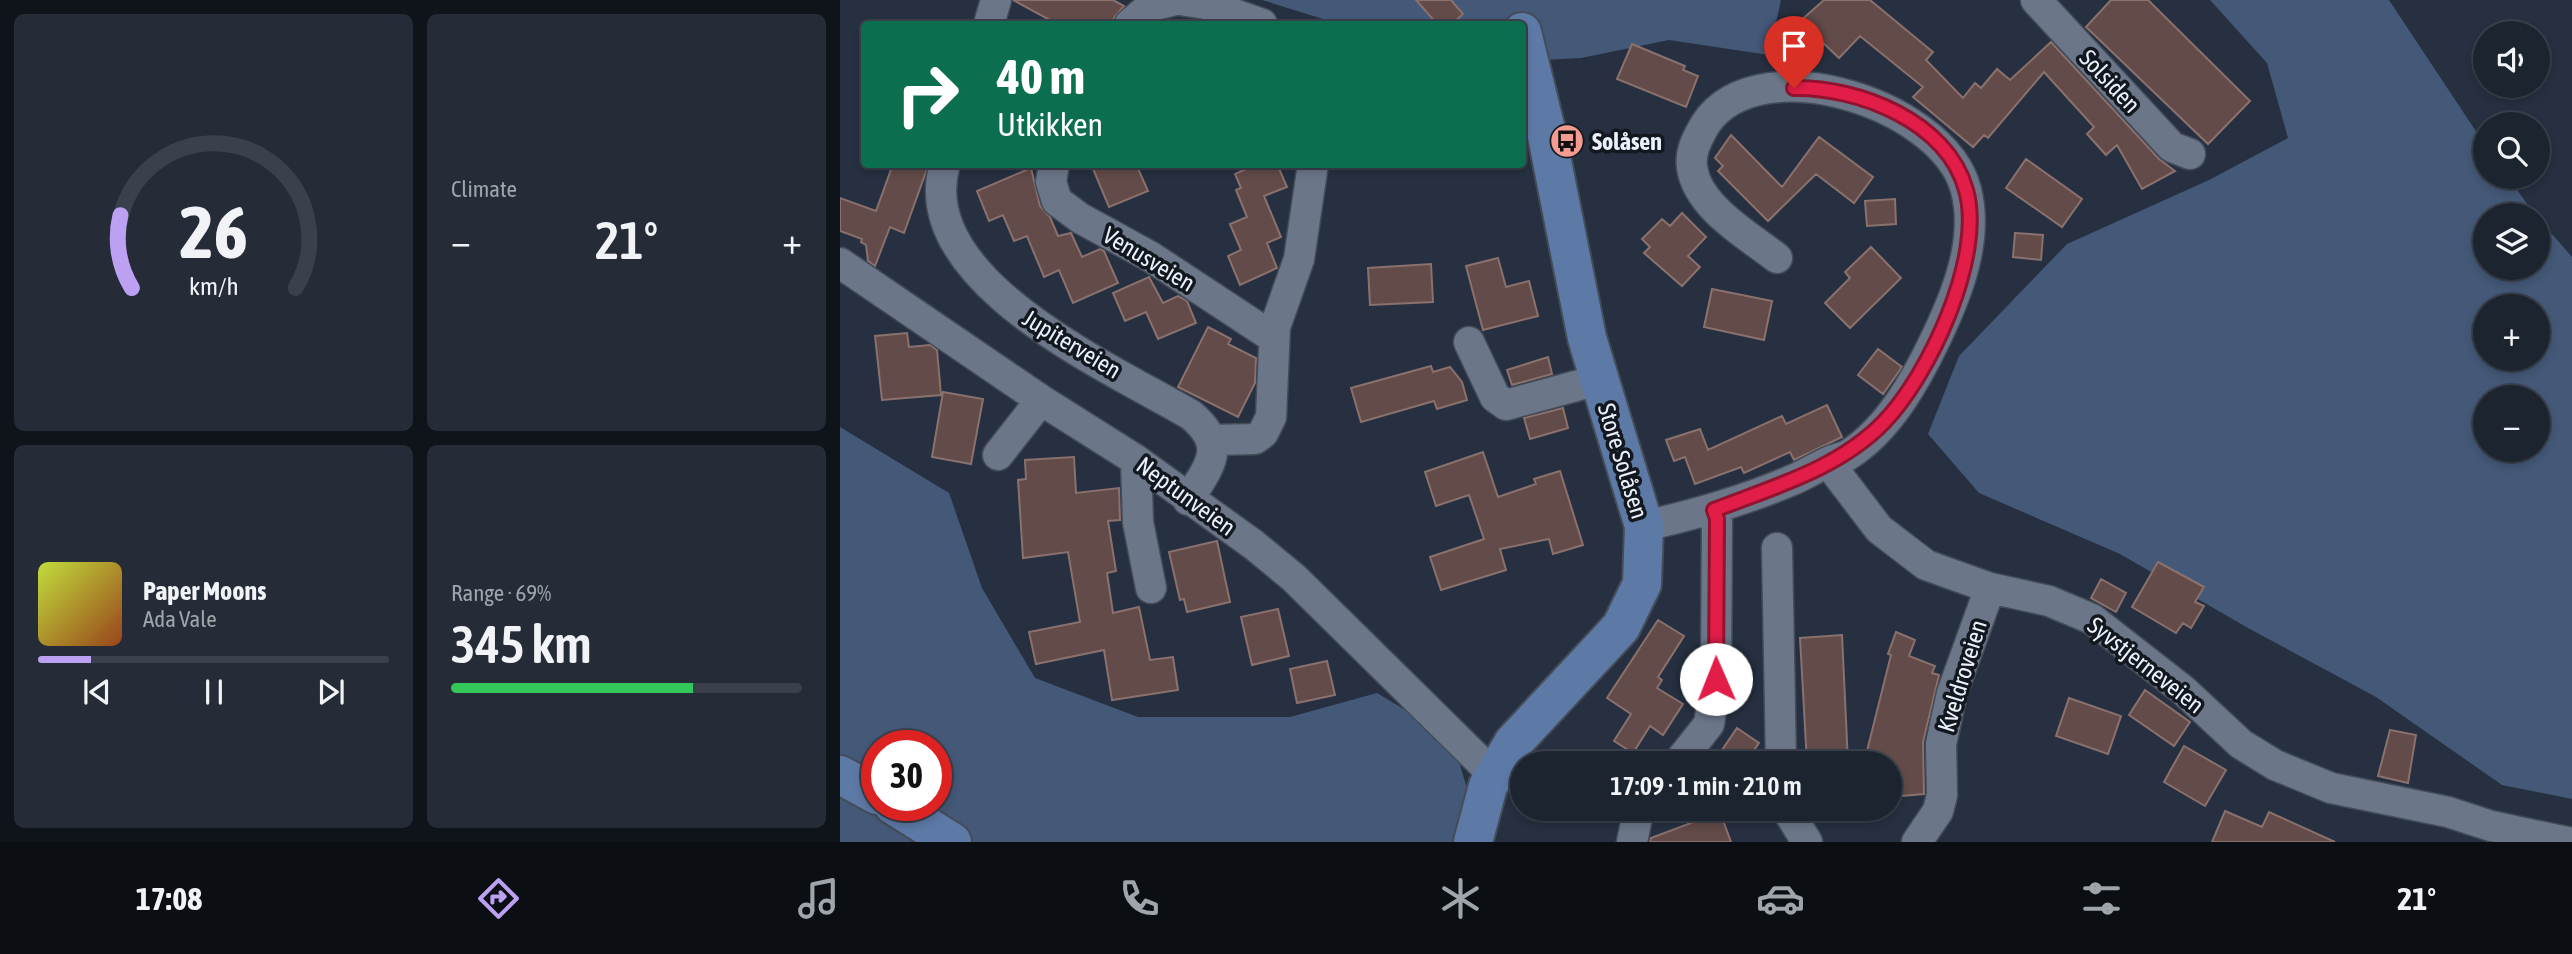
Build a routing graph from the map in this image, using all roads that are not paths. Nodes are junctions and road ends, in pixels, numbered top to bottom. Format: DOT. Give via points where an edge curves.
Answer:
graph roads {
  1 [pos="996,0"];
  2 [pos="1178,0"];
  3 [pos="1515,0"];
  4 [pos="2036,0"];
  5 [pos="990,21"];
  6 [pos="1134,21"];
  7 [pos="1254,21"];
  8 [pos="1520,21"];
  9 [pos="1526,48"];
  10 [pos="2190,154"];
  11 [pos="944,168"];
  12 [pos="1053,168"];
  13 [pos="1312,168"];
  14 [pos="1777,258"];
  15 [pos="840,263"];
  16 [pos="1274,338"];
  17 [pos="1469,342"];
  18 [pos="1598,380"];
  19 [pos="1041,400"];
  20 [pos="1212,440"];
  21 [pos="998,455"];
  22 [pos="1136,460"];
  23 [pos="1828,462"];
  24 [pos="1188,499"];
  25 [pos="1714,510"];
  26 [pos="1644,526"];
  27 [pos="1777,548"];
  28 [pos="1150,588"];
  29 [pos="1990,588"];
  30 [pos="1688,751"];
  31 [pos="1782,751"];
  32 [pos="840,775"];
  33 [pos="1494,775"];
  34 [pos="861,786"];
  35 [pos="918,821"];
  36 [pos="1636,821"];
  37 [pos="1794,821"];
  38 [pos="2487,834"];
  39 [pos="952,842"];
  40 [pos="1473,842"];
  41 [pos="1632,842"];
  42 [pos="1807,842"];
  43 [pos="1917,842"];
  44 [pos="2567,842"];
  1 -- 5 [label="street"];
  2 -- 6 [label="street" via="1151,6"];
  2 -- 7 [label="street" via="1206,4"];
  3 -- 8 [label="street"];
  4 -- 10 [label="street, Solsiden" via="2172,147"];
  9 -- 18 [label="street, Store Solåsen"];
  11 -- 20 [label="street, Jupiterveien" via="940,182 945,217 962,252 991,290 1026,319 1191,415"];
  12 -- 16 [label="street, Venusveien" via="1056,201"];
  13 -- 16 [label="street" via="1299,259"];
  14 -- 23 [label="street" via="1718,210 1703,194 1692,169 1693,148 1718,109 1750,94 1775,89 1838,91 1877,104 1930,136 1953,161 1966,190 1970,227 1967,254 1945,318 1917,377 1884,422 1847,455"];
  15 -- 19 [label="street, Neptunveien"];
  16 -- 20 [label="street" via="1274,397 1263,433 1244,441"];
  17 -- 18 [label="street" via="1495,397 1506,405"];
  18 -- 26 [label="street, Store Solåsen"];
  19 -- 21 [label="street"];
  19 -- 22 [label="street, Neptunveien"];
  20 -- 24 [label="street" via="1211,458"];
  22 -- 24 [label="street, Neptunveien"];
  22 -- 28 [label="street" via="1138,522"];
  23 -- 25 [label="street"];
  23 -- 29 [label="street, Syvstjerneveien" via="1879,529 1926,565"];
  24 -- 33 [label="street, Neptunveien" via="1294,578"];
  25 -- 26 [label="street"];
  25 -- 30 [label="street" via="1716,679 1709,724"];
  26 -- 33 [label="street, Store Solåsen" via="1642,584 1621,627 1514,743"];
  27 -- 31 [label="street"];
  29 -- 38 [label="street, Syvstjerneveien" via="2049,601 2092,619 2183,690 2241,744 2275,765 2332,788 2448,812"];
  29 -- 43 [label="street, Kveldroveien" via="1952,693 1941,744 1938,811"];
  32 -- 34 [label="street"];
  33 -- 40 [label="street, Store Solåsen"];
  35 -- 39 [label="street"];
  36 -- 41 [label="street"];
  37 -- 42 [label="street"];
  38 -- 44 [label="street, Syvstjerneveien"];
}
